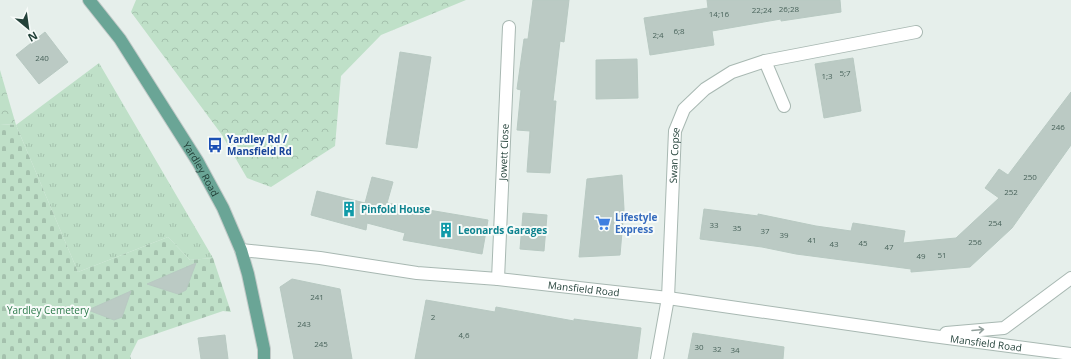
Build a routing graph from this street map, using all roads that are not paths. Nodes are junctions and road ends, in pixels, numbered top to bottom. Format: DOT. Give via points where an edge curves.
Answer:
graph roads {
  1 [pos="89,0"];
  2 [pos="509,27"];
  3 [pos="916,32"];
  4 [pos="765,61"];
  5 [pos="784,106"];
  6 [pos="241,250"];
  7 [pos="1071,278"];
  8 [pos="498,279"];
  9 [pos="668,298"];
  10 [pos="925,335"];
  11 [pos="1071,354"];
  12 [pos="264,359"];
  13 [pos="657,359"];
  1 -- 6 [label="main road, Yardley Road" via="120,39 198,162 223,208"];
  2 -- 8 [label="street, Jowett Close"];
  3 -- 4 [label="street, Swan Copse"];
  4 -- 5 [label="street"];
  4 -- 9 [label="street, Swan Copse" via="732,72 705,89 684,109 675,131"];
  6 -- 8 [label="street, Mansfield Road" via="320,258 417,273"];
  6 -- 12 [label="main road, Yardley Road" via="264,349"];
  10 -- 7 [label="street, Mansfield Road, one-way" via="1004,328"];
  8 -- 9 [label="street, Mansfield Road"];
  9 -- 10 [label="street, Mansfield Road"];
  9 -- 13 [label="street, Swan Copse"];
  10 -- 11 [label="street, Mansfield Road"];
}
